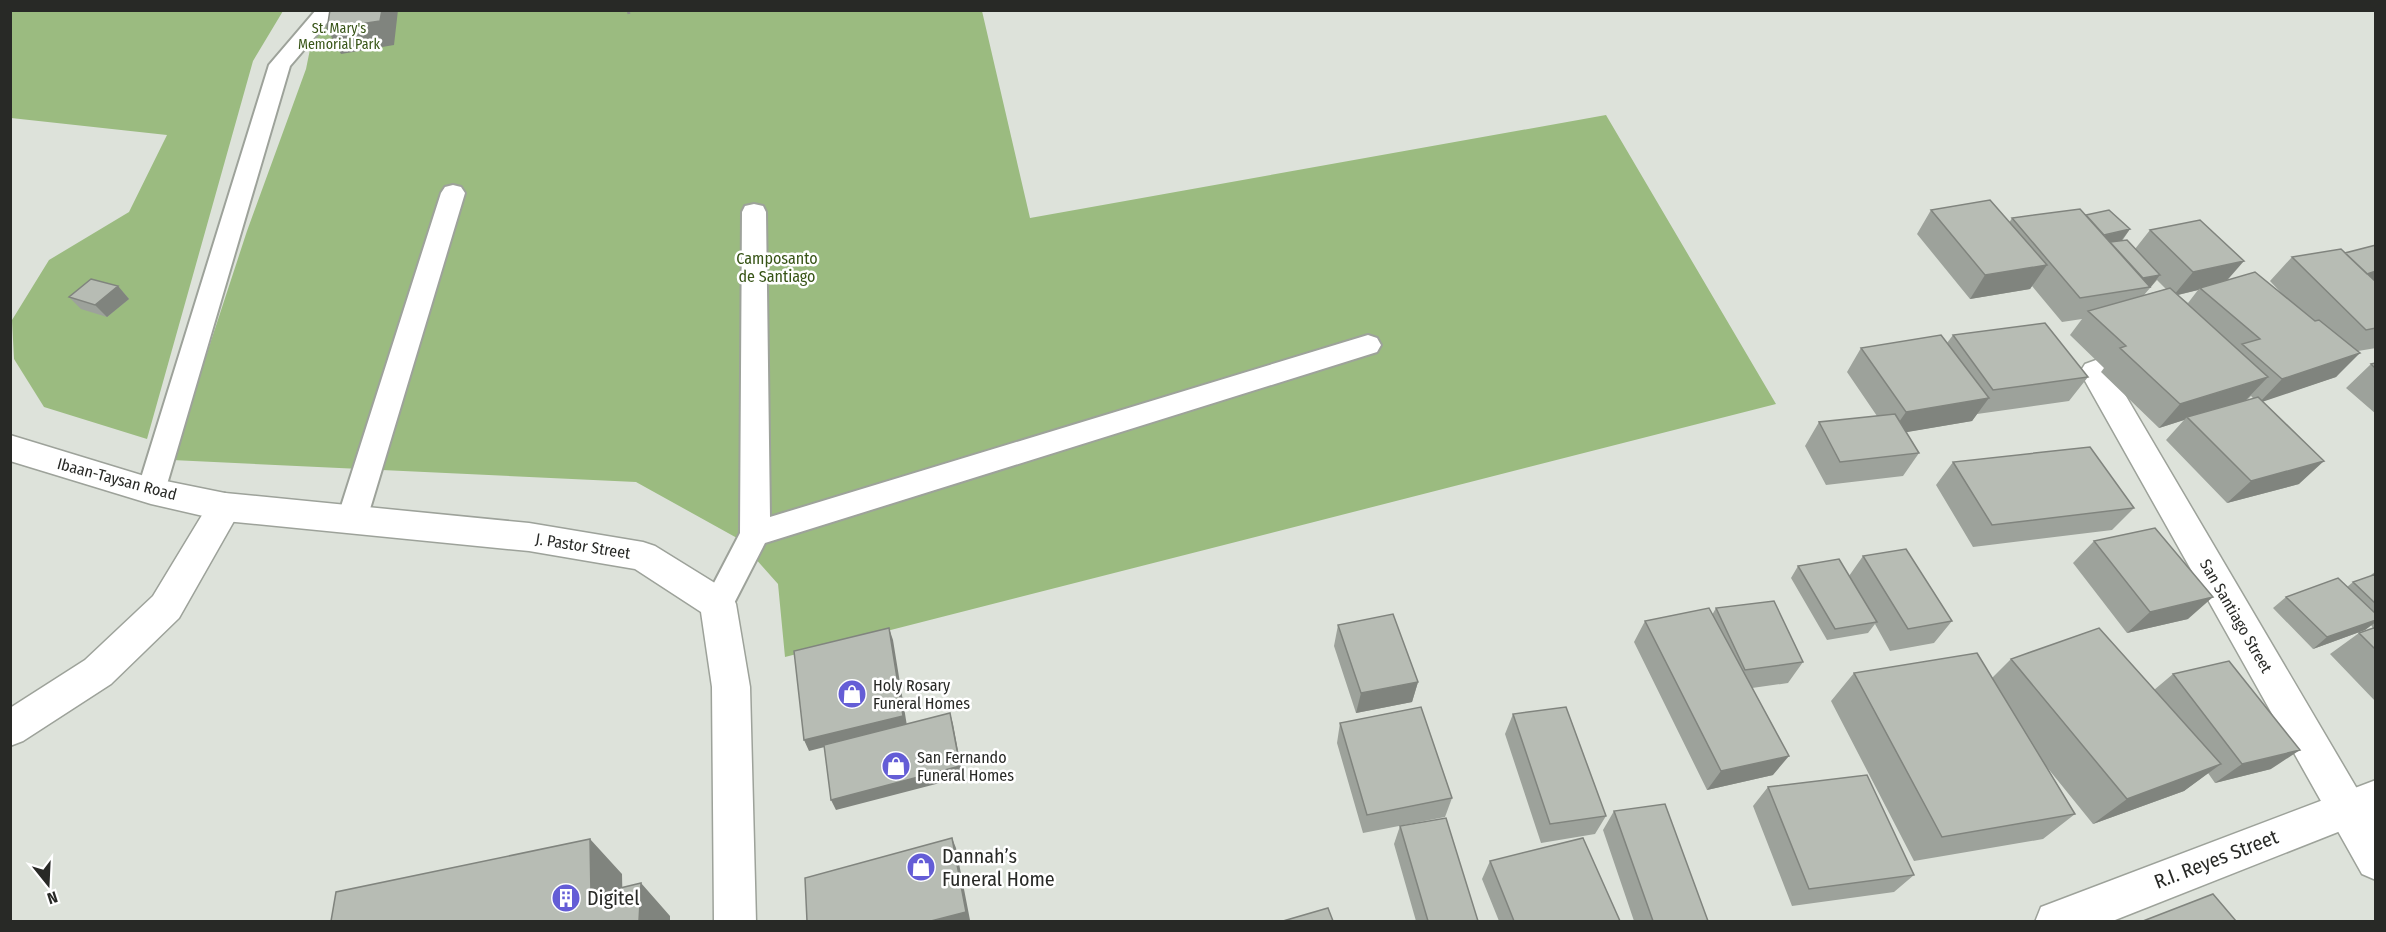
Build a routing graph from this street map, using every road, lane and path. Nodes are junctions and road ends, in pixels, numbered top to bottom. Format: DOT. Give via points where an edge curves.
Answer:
graph roads {
  1 [pos="328,10"];
  2 [pos="453,194"];
  3 [pos="754,212"];
  4 [pos="1368,345"];
  5 [pos="2096,372"];
  6 [pos="10,448"];
  7 [pos="151,491"];
  8 [pos="225,507"];
  9 [pos="352,519"];
  10 [pos="755,534"];
  11 [pos="718,604"];
  12 [pos="10,729"];
  13 [pos="2361,803"];
  14 [pos="2376,860"];
  15 [pos="735,921"];
  16 [pos="2056,921"];
  1 -- 7 [label="lane" via="280,65"];
  2 -- 9 [label="lane"];
  3 -- 10 [label="lane"];
  4 -- 10 [label="lane"];
  5 -- 13 [label="street, San Santiago Street"];
  6 -- 7 [label="street, Ibaan-Taysan Road"];
  7 -- 8 [label="street, Ibaan-Taysan Road"];
  8 -- 9 [label="street, J. Pastor Street"];
  8 -- 12 [label="street" via="166,608 98,672"];
  9 -- 11 [label="street, J. Pastor Street" via="529,537 643,556"];
  10 -- 11 [label="lane"];
  11 -- 15 [label="street" via="731,687"];
  13 -- 14 [label="street, San Santiago Street"];
  13 -- 16 [label="street, R.I. Reyes Street"];
}
